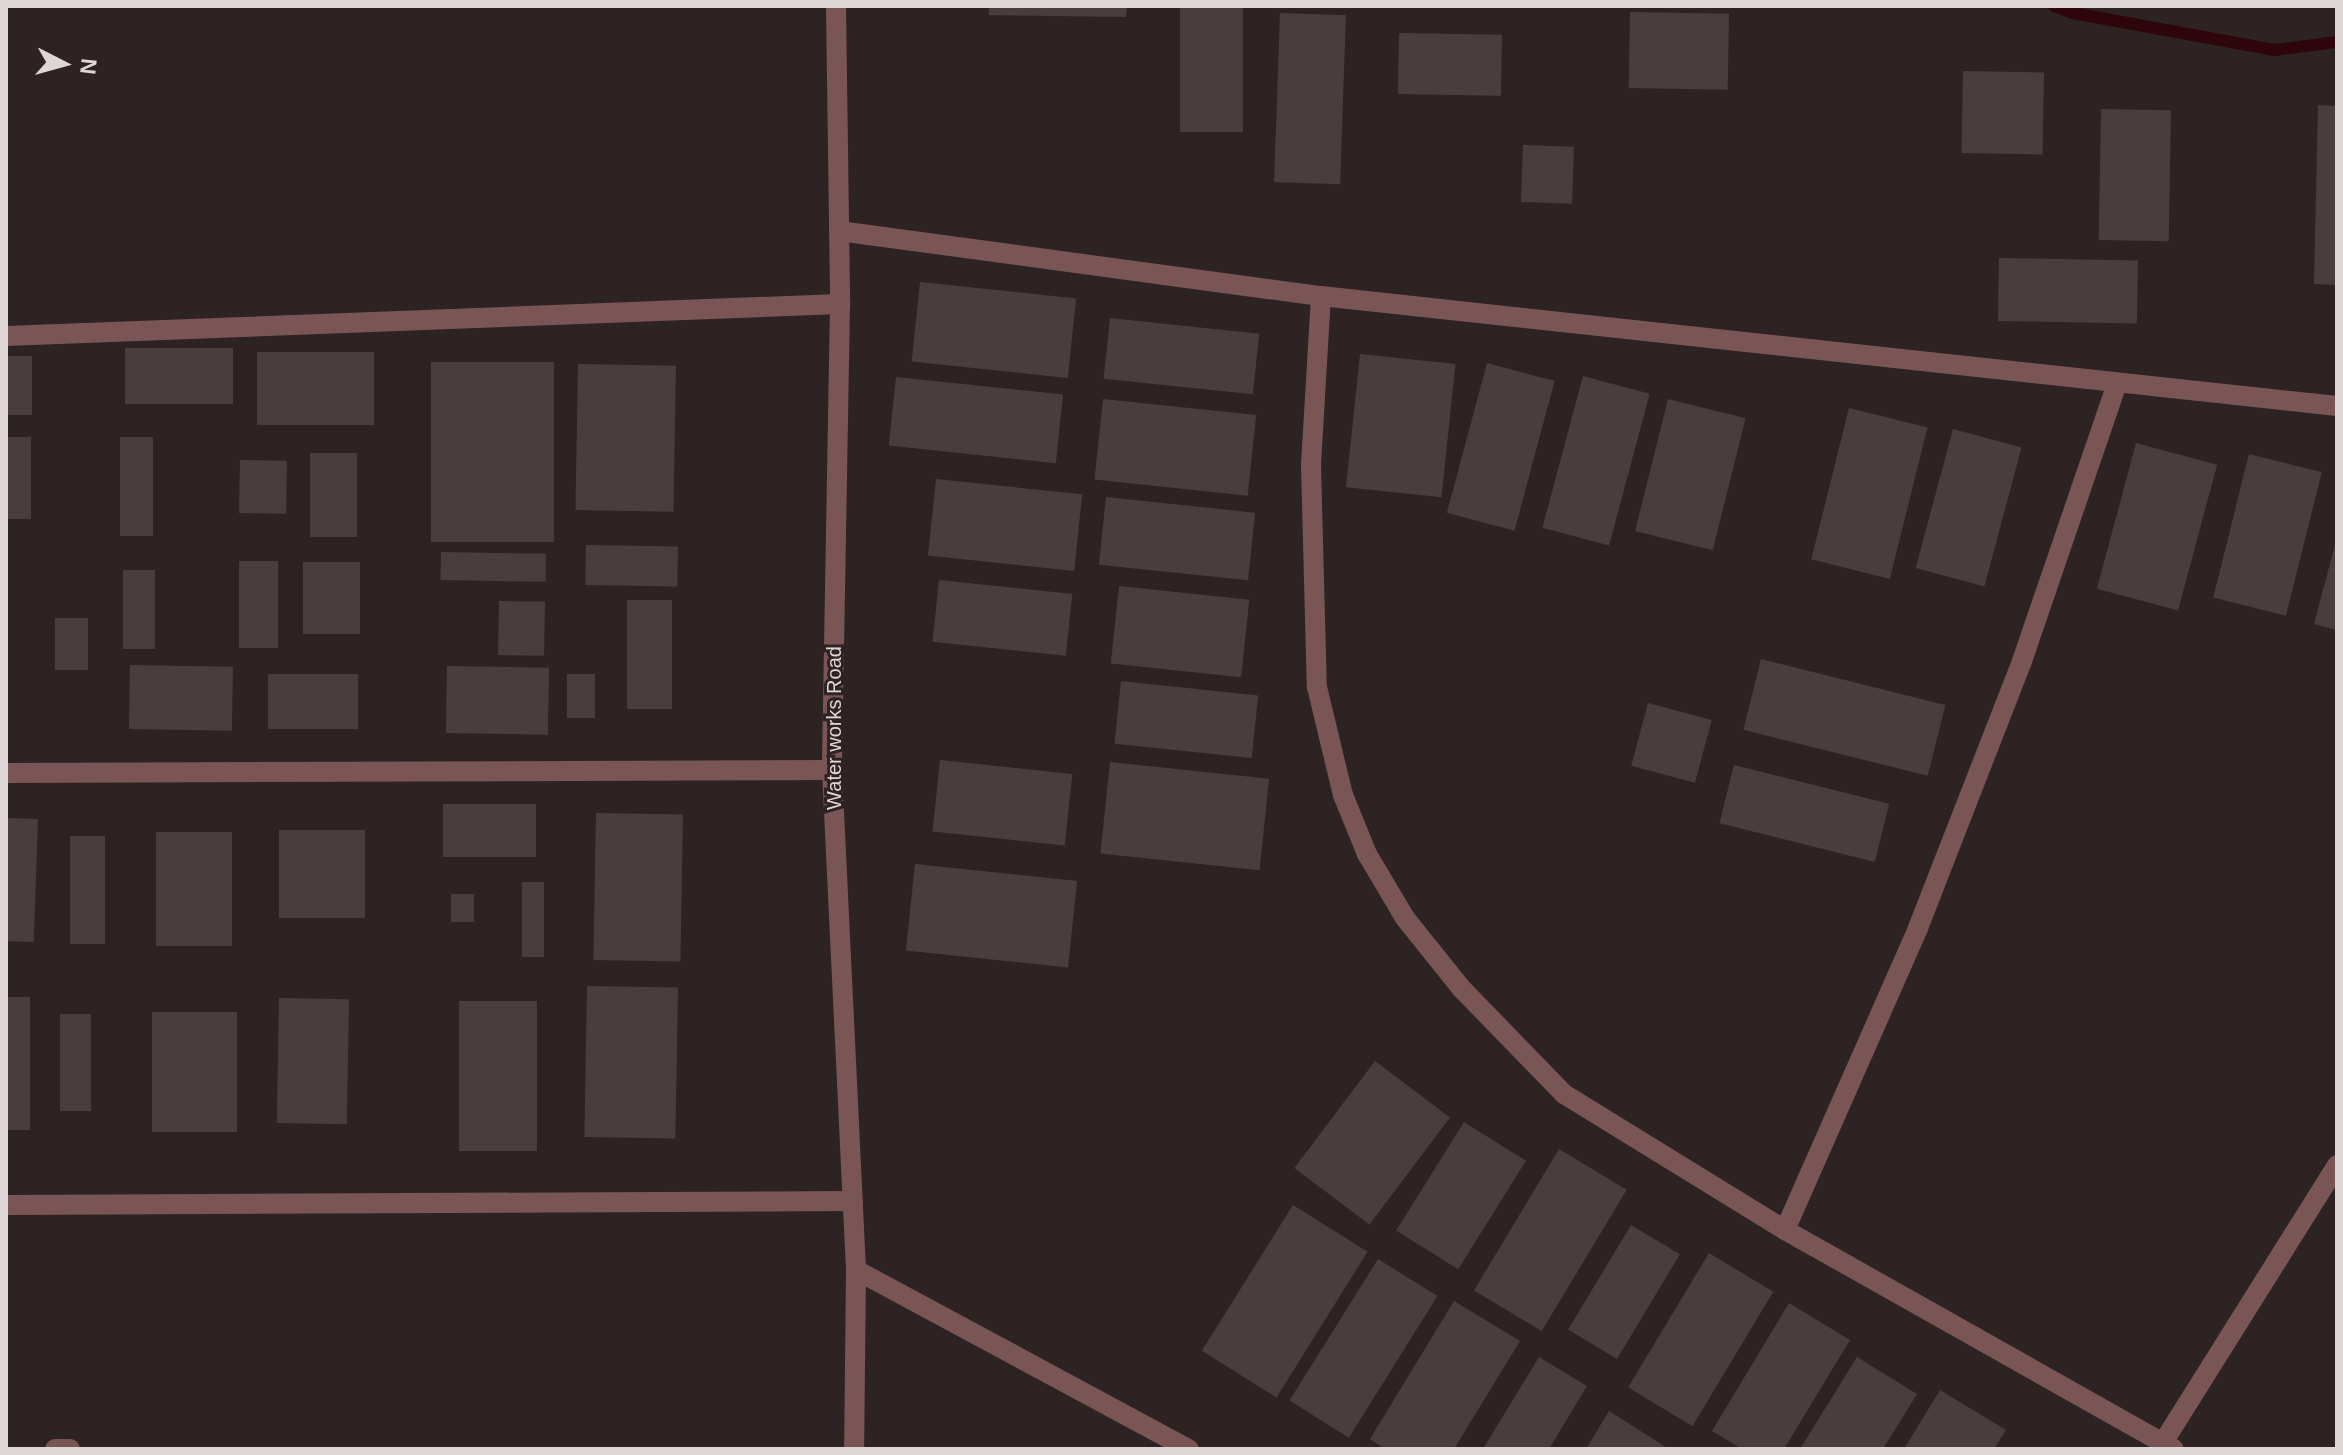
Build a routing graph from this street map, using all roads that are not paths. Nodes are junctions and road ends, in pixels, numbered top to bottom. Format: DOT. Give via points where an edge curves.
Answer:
graph roads {
  1 [pos="836,6"];
  2 [pos="839,231"];
  3 [pos="1321,296"];
  4 [pos="840,304"];
  5 [pos="6,336"];
  6 [pos="2117,384"];
  7 [pos="2337,406"];
  8 [pos="832,770"];
  9 [pos="6,773"];
  10 [pos="2337,1165"];
  11 [pos="853,1201"];
  12 [pos="6,1205"];
  13 [pos="1785,1230"];
  14 [pos="856,1270"];
  15 [pos="2165,1447"];
  16 [pos="55,1449"];
  17 [pos="70,1449"];
  18 [pos="854,1449"];
  19 [pos="1189,1449"];
  1 -- 2 [label="street, Water works Road"];
  2 -- 3 [label="street"];
  2 -- 4 [label="street, Water works Road"];
  3 -- 6 [label="street"];
  3 -- 13 [label="street" via="1311,465 1317,687 1343,795 1367,854 1405,918 1461,988 1564,1094"];
  4 -- 5 [label="street"];
  4 -- 8 [label="street, Water works Road"];
  6 -- 7 [label="street"];
  6 -- 13 [label="street" via="2022,661 1918,928"];
  8 -- 9 [label="street"];
  8 -- 11 [label="street, Water works Road"];
  10 -- 15 [label="street"];
  11 -- 12 [label="street"];
  11 -- 14 [label="street, Water works Road"];
  13 -- 15 [label="street"];
  14 -- 18 [label="street, Water works Road"];
  14 -- 19 [label="street"];
  16 -- 17 [label="street"];
}
